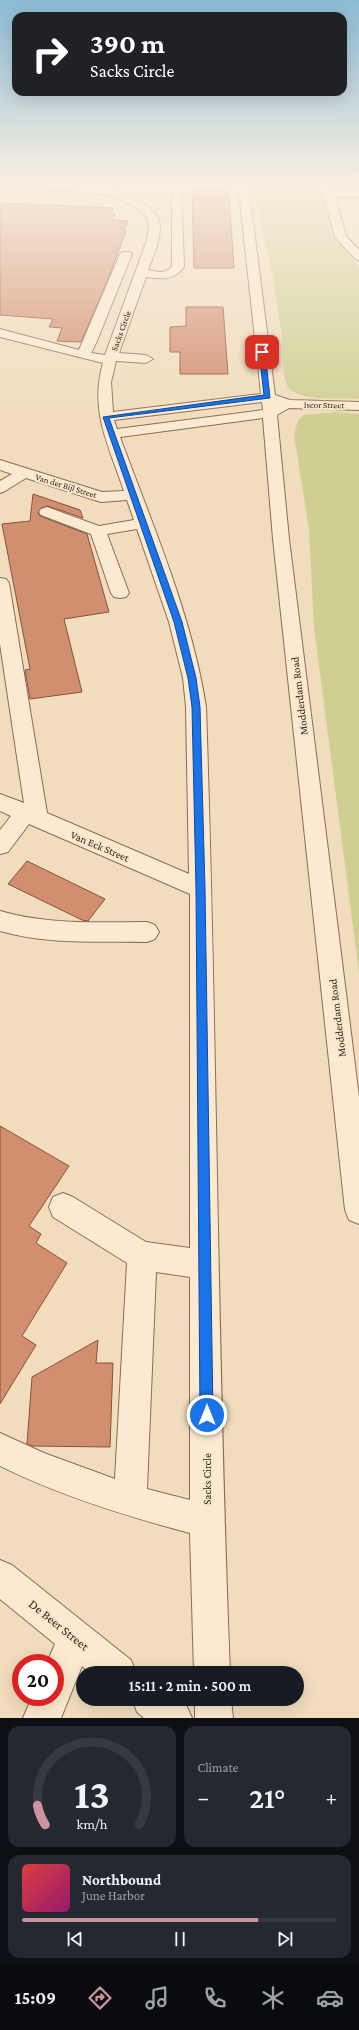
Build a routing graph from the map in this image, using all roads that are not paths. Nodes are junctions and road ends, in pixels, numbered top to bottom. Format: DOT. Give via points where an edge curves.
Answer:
graph roads {
  1 [pos="123,262"];
  2 [pos="145,262"];
  3 [pos="178,262"];
  4 [pos="255,262"];
  5 [pos="141,274"];
  6 [pos="0,333"];
  7 [pos="83,355"];
  8 [pos="111,358"];
  9 [pos="146,359"];
  10 [pos="275,405"];
  11 [pos="359,406"];
  12 [pos="108,425"];
  13 [pos="0,465"];
  14 [pos="24,473"];
  15 [pos="0,488"];
  16 [pos="133,496"];
  17 [pos="47,512"];
  18 [pos="143,523"];
  19 [pos="98,531"];
  20 [pos="0,583"];
  21 [pos="120,594"];
  22 [pos="0,802"];
  23 [pos="31,816"];
  24 [pos="0,846"];
  25 [pos="201,889"];
  26 [pos="0,921"];
  27 [pos="147,932"];
  28 [pos="63,1207"];
  29 [pos="359,1210"];
  30 [pos="142,1256"];
  31 [pos="205,1264"];
  32 [pos="0,1449"];
  33 [pos="130,1501"];
  34 [pos="207,1521"];
  35 [pos="0,1577"];
  36 [pos="75,1638"];
  37 [pos="64,1665"];
  38 [pos="109,1666"];
  39 [pos="212,1666"];
  40 [pos="47,1706"];
  41 [pos="158,1706"];
  42 [pos="213,1706"];
  43 [pos="42,1718"];
  44 [pos="173,1718"];
  45 [pos="214,1718"];
  1 -- 7 [label="street"];
  2 -- 5 [label="street, Sacks Circle"];
  3 -- 5 [label="street" via="176,272 168,275"];
  4 -- 10 [label="street, Modderdam Road"];
  5 -- 8 [label="street, Sacks Circle"];
  6 -- 7 [label="street"];
  7 -- 8 [label="street"];
  8 -- 9 [label="street"];
  8 -- 12 [label="street, Sacks Circle" via="104,382"];
  10 -- 11 [label="street, Iscor Street"];
  10 -- 12 [label="street"];
  10 -- 29 [label="street, Modderdam Road" via="281,539"];
  12 -- 16 [label="street, Sacks Circle"];
  13 -- 14 [label="street, Van der Bijl Street"];
  14 -- 15 [label="street"];
  14 -- 16 [label="street, Van der Bijl Street" via="101,497"];
  16 -- 18 [label="street, Sacks Circle"];
  17 -- 19 [label="street"];
  18 -- 19 [label="street"];
  18 -- 25 [label="street, Sacks Circle" via="178,622 192,678 196,707"];
  19 -- 21 [label="street"];
  20 -- 23 [label="street" via="26,757"];
  22 -- 23 [label="street, Van Eck Street"];
  23 -- 24 [label="street"];
  23 -- 25 [label="street, Van Eck Street"];
  25 -- 31 [label="street, Sacks Circle"];
  26 -- 27 [label="street" via="18,927 42,929"];
  28 -- 30 [label="street"];
  30 -- 31 [label="street"];
  30 -- 33 [label="street"];
  31 -- 34 [label="street, Sacks Circle"];
  32 -- 33 [label="street" via="37,1467"];
  33 -- 34 [label="street"];
  34 -- 39 [label="street, Sacks Circle"];
  35 -- 36 [label="street, De Beer Street"];
  36 -- 37 [label="street"];
  36 -- 38 [label="street, De Beer Street"];
  40 -- 43 [label="street"];
  41 -- 44 [label="street"];
  42 -- 45 [label="street"];
}
